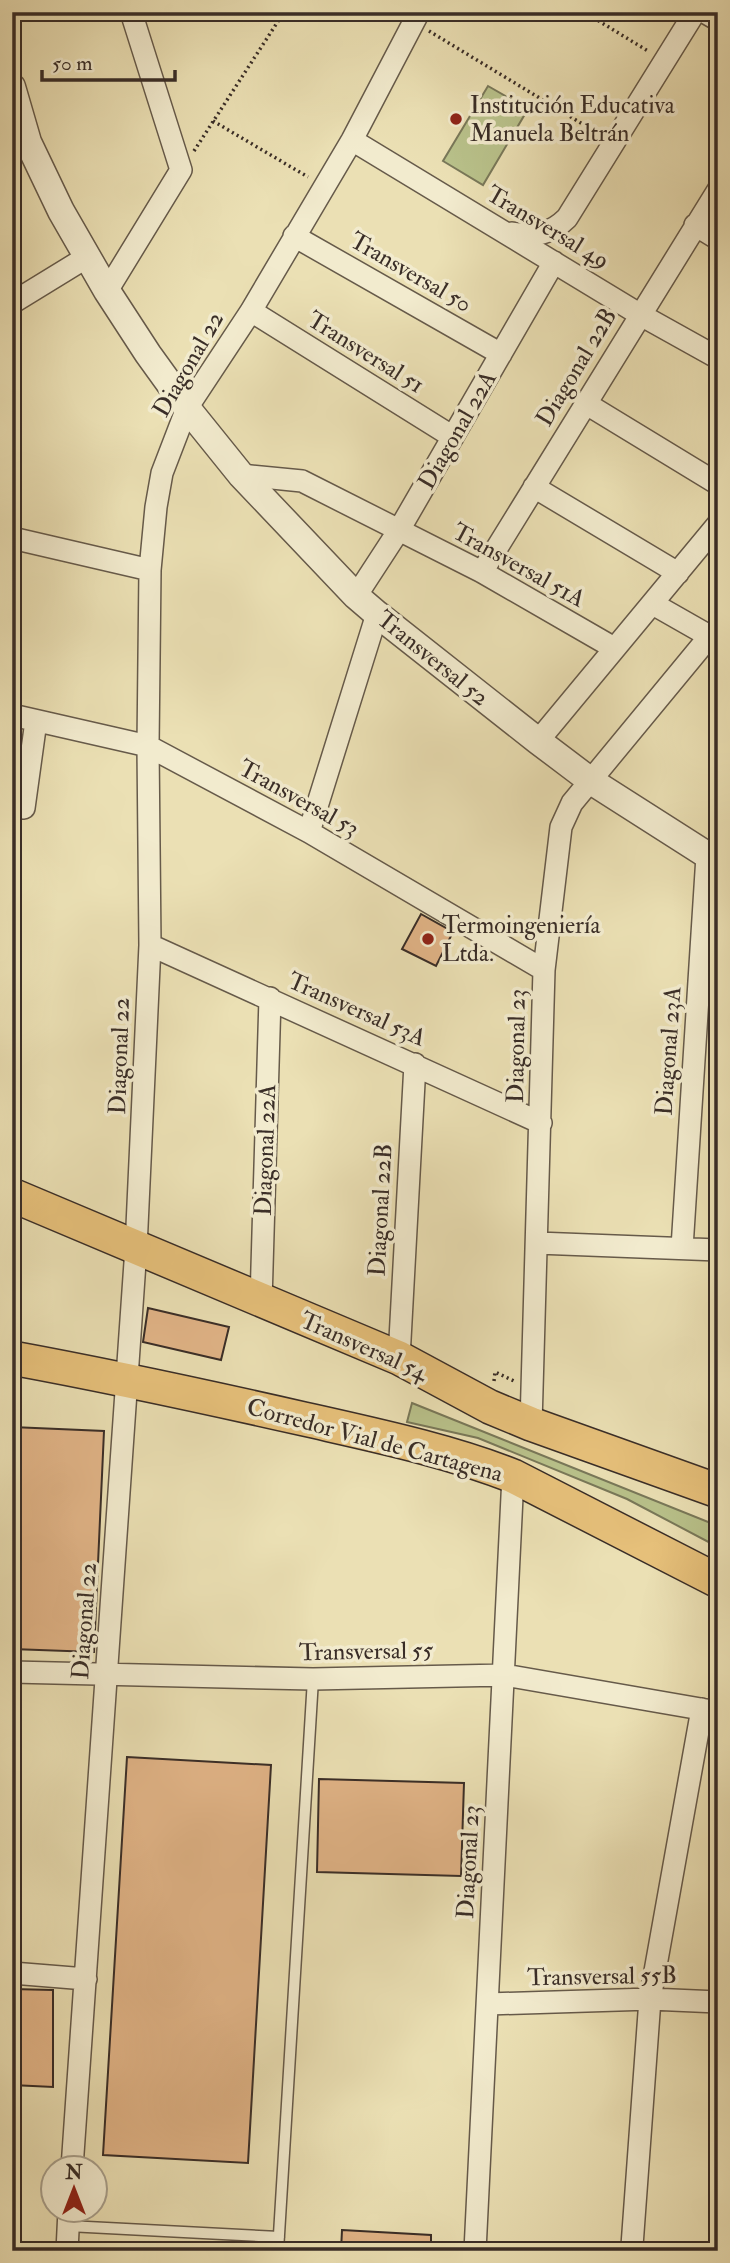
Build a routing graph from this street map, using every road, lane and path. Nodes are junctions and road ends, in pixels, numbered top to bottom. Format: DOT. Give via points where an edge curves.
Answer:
graph roads {
  1 [pos="131,12"];
  2 [pos="284,12"];
  3 [pos="584,12"];
  4 [pos="695,12"];
  5 [pos="704,12"];
  6 [pos="417,17"];
  7 [pos="718,20"];
  8 [pos="665,62"];
  9 [pos="12,87"];
  10 [pos="213,121"];
  11 [pos="352,140"];
  12 [pos="615,143"];
  13 [pos="20,145"];
  14 [pos="181,170"];
  15 [pos="324,187"];
  16 [pos="718,190"];
  17 [pos="695,225"];
  18 [pos="507,232"];
  19 [pos="294,236"];
  20 [pos="718,239"];
  21 [pos="87,257"];
  22 [pos="554,262"];
  23 [pos="107,291"];
  24 [pos="12,303"];
  25 [pos="251,310"];
  26 [pos="639,314"];
  27 [pos="501,354"];
  28 [pos="718,358"];
  29 [pos="585,402"];
  30 [pos="187,408"];
  31 [pos="453,437"];
  32 [pos="241,475"];
  33 [pos="718,484"];
  34 [pos="534,487"];
  35 [pos="718,524"];
  36 [pos="399,530"];
  37 [pos="12,538"];
  38 [pos="150,570"];
  39 [pos="482,572"];
  40 [pos="678,573"];
  41 [pos="356,596"];
  42 [pos="653,604"];
  43 [pos="377,614"];
  44 [pos="713,639"];
  45 [pos="614,648"];
  46 [pos="12,715"];
  47 [pos="36,721"];
  48 [pos="537,741"];
  49 [pos="148,746"];
  50 [pos="591,781"];
  51 [pos="24,808"];
  52 [pos="309,832"];
  53 [pos="712,859"];
  54 [pos="150,945"];
  55 [pos="544,970"];
  56 [pos="270,999"];
  57 [pos="415,1064"];
  58 [pos="541,1123"];
  59 [pos="12,1195"];
  60 [pos="537,1243"];
  61 [pos="136,1248"];
  62 [pos="682,1248"];
  63 [pos="718,1250"];
  64 [pos="261,1301"];
  65 [pos="12,1358"];
  66 [pos="399,1358"];
  67 [pos="128,1380"];
  68 [pos="531,1424"];
  69 [pos="513,1476"];
  70 [pos="718,1490"];
  71 [pos="718,1581"];
  72 [pos="12,1672"];
  73 [pos="504,1675"];
  74 [pos="106,1676"];
  75 [pos="313,1679"];
  76 [pos="710,1711"];
  77 [pos="12,1973"];
  78 [pos="86,1979"];
  79 [pos="650,2000"];
  80 [pos="718,2002"];
  81 [pos="488,2004"];
  82 [pos="73,2154"];
  83 [pos="108,2222"];
  84 [pos="68,2224"];
  85 [pos="279,2237"];
  86 [pos="632,2246"];
  87 [pos="66,2251"];
  88 [pos="278,2251"];
  89 [pos="475,2251"];
  1 -- 14 [label="street"];
  2 -- 10 [label="path"];
  3 -- 8 [label="path"];
  4 -- 8 [label="street"];
  5 -- 7 [label="street"];
  6 -- 11 [label="street, Diagonal 22"];
  6 -- 12 [label="path"];
  8 -- 12 [label="street"];
  9 -- 13 [label="street"];
  10 -- 14 [label="path"];
  10 -- 15 [label="path"];
  11 -- 15 [label="street, Diagonal 22"];
  11 -- 18 [label="street, Transversal 49"];
  12 -- 18 [label="street" via="559,226 536,235"];
  13 -- 21 [label="street"];
  14 -- 23 [label="street"];
  15 -- 19 [label="street, Diagonal 22"];
  16 -- 17 [label="street, Diagonal 22B"];
  17 -- 20 [label="street"];
  17 -- 26 [label="street, Diagonal 22B"];
  18 -- 22 [label="street, Transversal 49"];
  19 -- 25 [label="street, Diagonal 22"];
  19 -- 27 [label="street, Transversal 50"];
  21 -- 23 [label="street"];
  21 -- 24 [label="street"];
  22 -- 26 [label="street, Transversal 49"];
  22 -- 27 [label="street, Diagonal 22A"];
  23 -- 30 [label="street"];
  25 -- 30 [label="street, Diagonal 22"];
  25 -- 31 [label="street, Transversal 51"];
  26 -- 28 [label="street, Transversal 49"];
  26 -- 29 [label="street, Diagonal 22B"];
  27 -- 31 [label="street, Diagonal 22A"];
  29 -- 33 [label="street"];
  29 -- 34 [label="street, Diagonal 22B"];
  30 -- 32 [label="street, Transversal 52"];
  30 -- 38 [label="street, Diagonal 22" via="162,473"];
  31 -- 36 [label="street, Diagonal 22A"];
  32 -- 36 [label="street, Transversal 51A" via="302,481"];
  32 -- 41 [label="street, Transversal 52"];
  34 -- 39 [label="street, Diagonal 22B"];
  34 -- 40 [label="street"];
  35 -- 40 [label="street"];
  36 -- 39 [label="street, Transversal 51A"];
  36 -- 41 [label="street, Diagonal 22A"];
  37 -- 38 [label="street"];
  38 -- 49 [label="street, Diagonal 22"];
  39 -- 45 [label="street, Transversal 51A"];
  40 -- 42 [label="street"];
  41 -- 43 [label="street, Transversal 52"];
  42 -- 44 [label="street"];
  42 -- 45 [label="street"];
  43 -- 48 [label="street, Transversal 52"];
  43 -- 52 [label="street"];
  44 -- 50 [label="street, Diagonal 23"];
  45 -- 48 [label="street"];
  46 -- 47 [label="street, Transversal 53"];
  47 -- 49 [label="street, Transversal 53"];
  47 -- 51 [label="street"];
  48 -- 50 [label="street, Transversal 52"];
  49 -- 52 [label="street, Transversal 53"];
  49 -- 54 [label="street, Diagonal 22"];
  50 -- 53 [label="street, Transversal 52"];
  50 -- 55 [label="street, Diagonal 23" via="572,803 561,827"];
  52 -- 55 [label="street, Transversal 53"];
  53 -- 62 [label="street, Diagonal 23A"];
  54 -- 56 [label="street, Transversal 53A"];
  54 -- 61 [label="street, Diagonal 22"];
  55 -- 58 [label="street, Diagonal 23"];
  56 -- 57 [label="street, Transversal 53A"];
  56 -- 64 [label="street, Diagonal 22A"];
  57 -- 58 [label="street, Transversal 53A"];
  57 -- 66 [label="street, Diagonal 22B"];
  58 -- 60 [label="street, Diagonal 23"];
  59 -- 61 [label="main road, Transversal 54"];
  60 -- 62 [label="street"];
  60 -- 68 [label="street, Diagonal 23"];
  61 -- 64 [label="main road, Transversal 54"];
  61 -- 67 [label="street, Diagonal 22"];
  62 -- 63 [label="street"];
  64 -- 66 [label="main road, Transversal 54"];
  65 -- 67 [label="main road, Corredor Vial de Cartagena"];
  66 -- 68 [label="main road, Transversal 54"];
  67 -- 69 [label="main road, Corredor Vial de Cartagena" via="364,1433"];
  67 -- 74 [label="street, Diagonal 22"];
  68 -- 70 [label="main road, Transversal 54"];
  69 -- 71 [label="main road, Corredor Vial de Cartagena"];
  69 -- 73 [label="street, Diagonal 23"];
  72 -- 74 [label="street, Transversal 55"];
  73 -- 75 [label="street, Transversal 55"];
  73 -- 76 [label="street, Transversal 55"];
  73 -- 81 [label="street, Diagonal 23"];
  74 -- 75 [label="street, Transversal 55"];
  74 -- 78 [label="street, Diagonal 22"];
  75 -- 85 [label="lane"];
  76 -- 79 [label="street"];
  77 -- 78 [label="street"];
  78 -- 82 [label="street, Diagonal 22"];
  79 -- 80 [label="street, Transversal 55B"];
  79 -- 81 [label="street, Transversal 55B"];
  79 -- 86 [label="street"];
  81 -- 89 [label="street, Diagonal 23"];
  83 -- 85 [label="lane"];
  84 -- 87 [label="street"];
  85 -- 88 [label="lane"];
}
